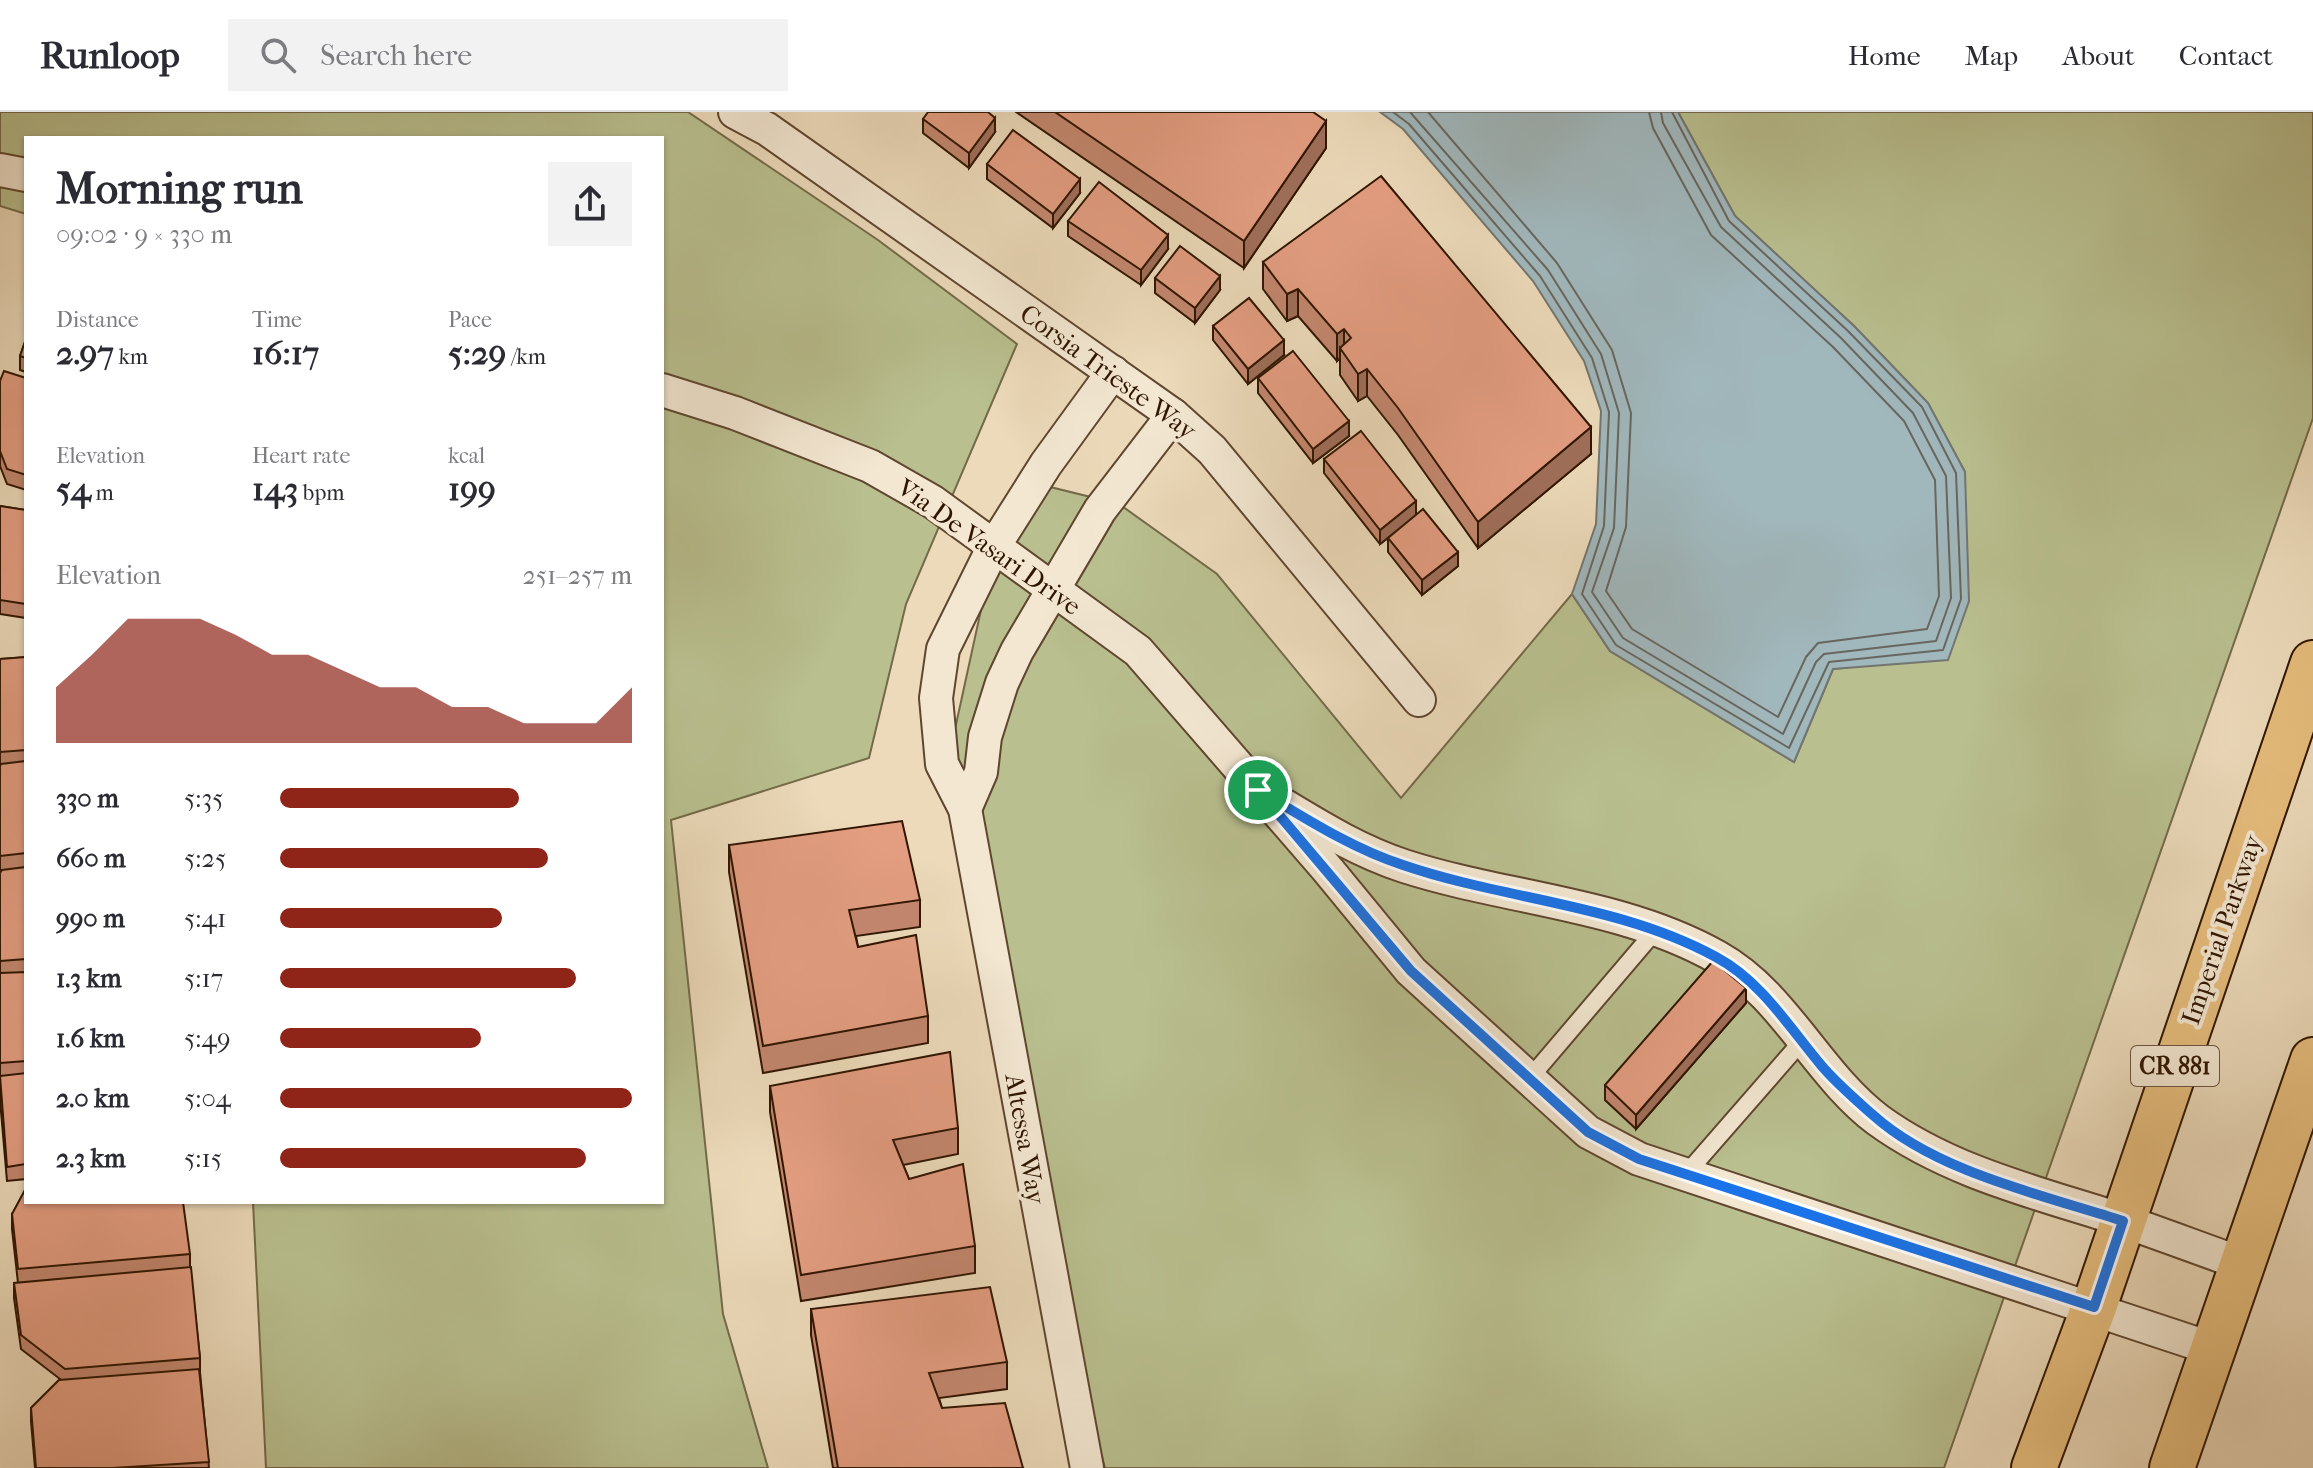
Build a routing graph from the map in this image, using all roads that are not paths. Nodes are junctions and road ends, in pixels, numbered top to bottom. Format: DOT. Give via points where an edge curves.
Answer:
graph roads {
  1 [pos="735,112"];
  2 [pos="0,170"];
  3 [pos="24,175"];
  4 [pos="1113,372"];
  5 [pos="664,391"];
  6 [pos="1173,415"];
  7 [pos="993,548"];
  8 [pos="1052,592"];
  9 [pos="2313,663"];
  10 [pos="1419,700"];
  11 [pos="1258,790"];
  12 [pos="965,809"];
  13 [pos="1655,931"];
  14 [pos="1802,1041"];
  15 [pos="2313,1060"];
  16 [pos="1529,1079"];
  17 [pos="1686,1174"];
  18 [pos="2123,1221"];
  19 [pos="2243,1264"];
  20 [pos="2094,1307"];
  21 [pos="2213,1349"];
  22 [pos="1087,1468"];
  23 [pos="2034,1468"];
  24 [pos="2172,1468"];
  1 -- 4 [label="street, Corsia Trieste Way" via="767,129"];
  2 -- 3 [label="street"];
  4 -- 6 [label="street, Corsia Trieste Way"];
  4 -- 7 [label="street, Altessa Way"];
  5 -- 7 [label="street, Via De Vasari Drive" via="870,466 933,502"];
  6 -- 8 [label="street" via="1100,510"];
  6 -- 10 [label="street, Corsia Trieste Way" via="1212,450"];
  7 -- 8 [label="street, Via De Vasari Drive"];
  7 -- 12 [label="street, Altessa Way" via="943,649 936,698 942,764"];
  8 -- 11 [label="street, Via De Vasari Drive" via="1138,651"];
  8 -- 12 [label="street" via="1002,683 985,737 981,772"];
  9 -- 18 [label="main road, Imperial Parkway / CR 881"];
  11 -- 13 [label="street, Via De Vasari Drive" via="1339,838 1403,865"];
  11 -- 16 [label="street, Via De Vasari Drive" via="1411,971"];
  12 -- 22 [label="street, Altessa Way"];
  13 -- 14 [label="street, Via De Vasari Drive" via="1717,957 1752,981"];
  13 -- 16 [label="lane"];
  14 -- 17 [label="lane"];
  14 -- 18 [label="street, Via De Vasari Drive" via="1876,1118 1922,1148 1988,1178"];
  15 -- 19 [label="main road"];
  16 -- 17 [label="street, Via De Vasari Drive" via="1588,1132 1639,1159"];
  17 -- 20 [label="street, Via De Vasari Drive"];
  18 -- 19 [label="street, Via De Vasari Drive"];
  18 -- 20 [label="main road, Imperial Parkway / CR 881"];
  19 -- 21 [label="main road"];
  20 -- 21 [label="street, Via De Vasari Drive"];
  20 -- 23 [label="main road, Imperial Parkway / CR 881"];
  21 -- 24 [label="main road"];
}
